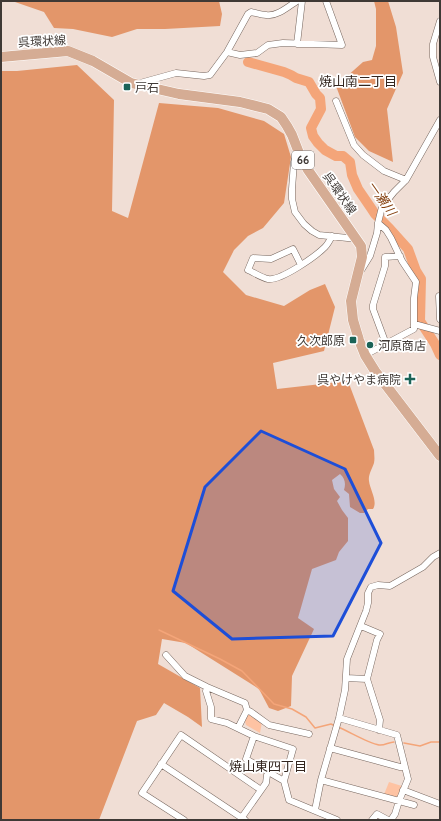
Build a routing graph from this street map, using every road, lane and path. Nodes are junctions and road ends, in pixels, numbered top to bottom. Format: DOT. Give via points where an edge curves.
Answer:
graph roads {
  1 [pos="297,1"];
  2 [pos="302,1"];
  3 [pos="326,1"];
  4 [pos="440,21"];
  5 [pos="297,44"];
  6 [pos="227,52"];
  7 [pos="1,57"];
  8 [pos="440,82"];
  9 [pos="135,84"];
  10 [pos="336,101"];
  11 [pos="440,120"];
  12 [pos="298,150"];
  13 [pos="406,180"];
  14 [pos="378,223"];
  15 [pos="332,236"];
  16 [pos="357,239"];
  17 [pos="400,256"];
  18 [pos="301,265"];
  19 [pos="358,276"];
  20 [pos="440,296"];
  21 [pos="440,319"];
  22 [pos="414,324"];
  23 [pos="440,332"];
  24 [pos="386,344"];
  25 [pos="365,355"];
  26 [pos="440,456"];
  27 [pos="440,553"];
  28 [pos="360,626"];
  29 [pos="166,655"];
  30 [pos="346,678"];
  31 [pos="367,679"];
  32 [pos="207,687"];
  33 [pos="247,710"];
  34 [pos="338,723"];
  35 [pos="238,728"];
  36 [pos="379,730"];
  37 [pos="309,734"];
  38 [pos="254,736"];
  39 [pos="330,748"];
  40 [pos="161,764"];
  41 [pos="405,767"];
  42 [pos="268,773"];
  43 [pos="321,780"];
  44 [pos="284,781"];
  45 [pos="261,790"];
  46 [pos="403,790"];
  47 [pos="398,801"];
  48 [pos="440,803"];
  49 [pos="414,805"];
  50 [pos="315,810"];
  51 [pos="326,818"];
  52 [pos="242,819"];
  53 [pos="184,820"];
  54 [pos="337,820"];
  55 [pos="372,820"];
  56 [pos="388,820"];
  57 [pos="391,820"];
  1 -- 6 [label="street" via="272,16 251,12 248,14"];
  2 -- 5 [label="street"];
  3 -- 5 [label="street" via="342,46"];
  4 -- 8 [label="street" via="433,44"];
  5 -- 6 [label="street" via="268,45 257,53 240,55"];
  6 -- 9 [label="street" via="210,75 176,73"];
  7 -- 9 [label="main road, 呉環状線 / 66" via="68,51 94,61"];
  9 -- 12 [label="main road, 呉環状線 / 66" via="179,94 240,102 268,110 281,117"];
  10 -- 13 [label="street" via="354,145 362,155 384,171"];
  11 -- 13 [label="street"];
  12 -- 15 [label="street" via="293,176 292,200 295,212 312,231 319,235"];
  12 -- 16 [label="main road, 呉環状線 / 66" via="308,170"];
  13 -- 14 [label="street" via="382,206"];
  14 -- 17 [label="street" via="386,230"];
  14 -- 19 [label="street" via="370,256"];
  15 -- 16 [label="street"];
  15 -- 18 [label="street" via="327,245"];
  16 -- 19 [label="main road, 呉環状線 / 66" via="362,257"];
  17 -- 22 [label="street" via="416,282"];
  17 -- 24 [label="street" via="386,257 373,305"];
  18 -- 18 [label="street" via="278,277 268,279 248,270 253,258 271,259 293,249"];
  19 -- 25 [label="main road, 呉環状線 / 66" via="351,301 353,320"];
  20 -- 21 [label="street"];
  22 -- 23 [label="street"];
  22 -- 24 [label="street" via="414,329"];
  24 -- 25 [label="street"];
  25 -- 26 [label="main road, 呉環状線 / 66"];
  27 -- 28 [label="street" via="423,567 390,586 371,587"];
  28 -- 30 [label="street" via="347,659"];
  28 -- 31 [label="street" via="380,634"];
  29 -- 32 [label="street" via="185,676"];
  30 -- 31 [label="street"];
  30 -- 34 [label="street"];
  31 -- 36 [label="street" via="380,720"];
  32 -- 33 [label="street" via="246,703"];
  32 -- 35 [label="street" via="211,719"];
  33 -- 35 [label="street"];
  33 -- 37 [label="street" via="269,725"];
  34 -- 36 [label="street"];
  34 -- 39 [label="street"];
  35 -- 38 [label="street"];
  36 -- 41 [label="street" via="397,735"];
  38 -- 42 [label="street" via="246,759"];
  38 -- 44 [label="street" via="293,749"];
  39 -- 41 [label="street"];
  39 -- 43 [label="street"];
  40 -- 45 [label="street" via="181,735"];
  40 -- 52 [label="street"];
  40 -- 53 [label="street" via="142,793"];
  41 -- 46 [label="street" via="408,779"];
  42 -- 44 [label="street"];
  42 -- 45 [label="street"];
  43 -- 47 [label="street"];
  43 -- 50 [label="street"];
  44 -- 50 [label="street" via="288,800"];
  45 -- 52 [label="street"];
  46 -- 47 [label="street"];
  46 -- 48 [label="street"];
  47 -- 49 [label="street"];
  47 -- 57 [label="street"];
  50 -- 51 [label="street"];
  51 -- 54 [label="street"];
  55 -- 56 [label="street" via="377,814"];
}
